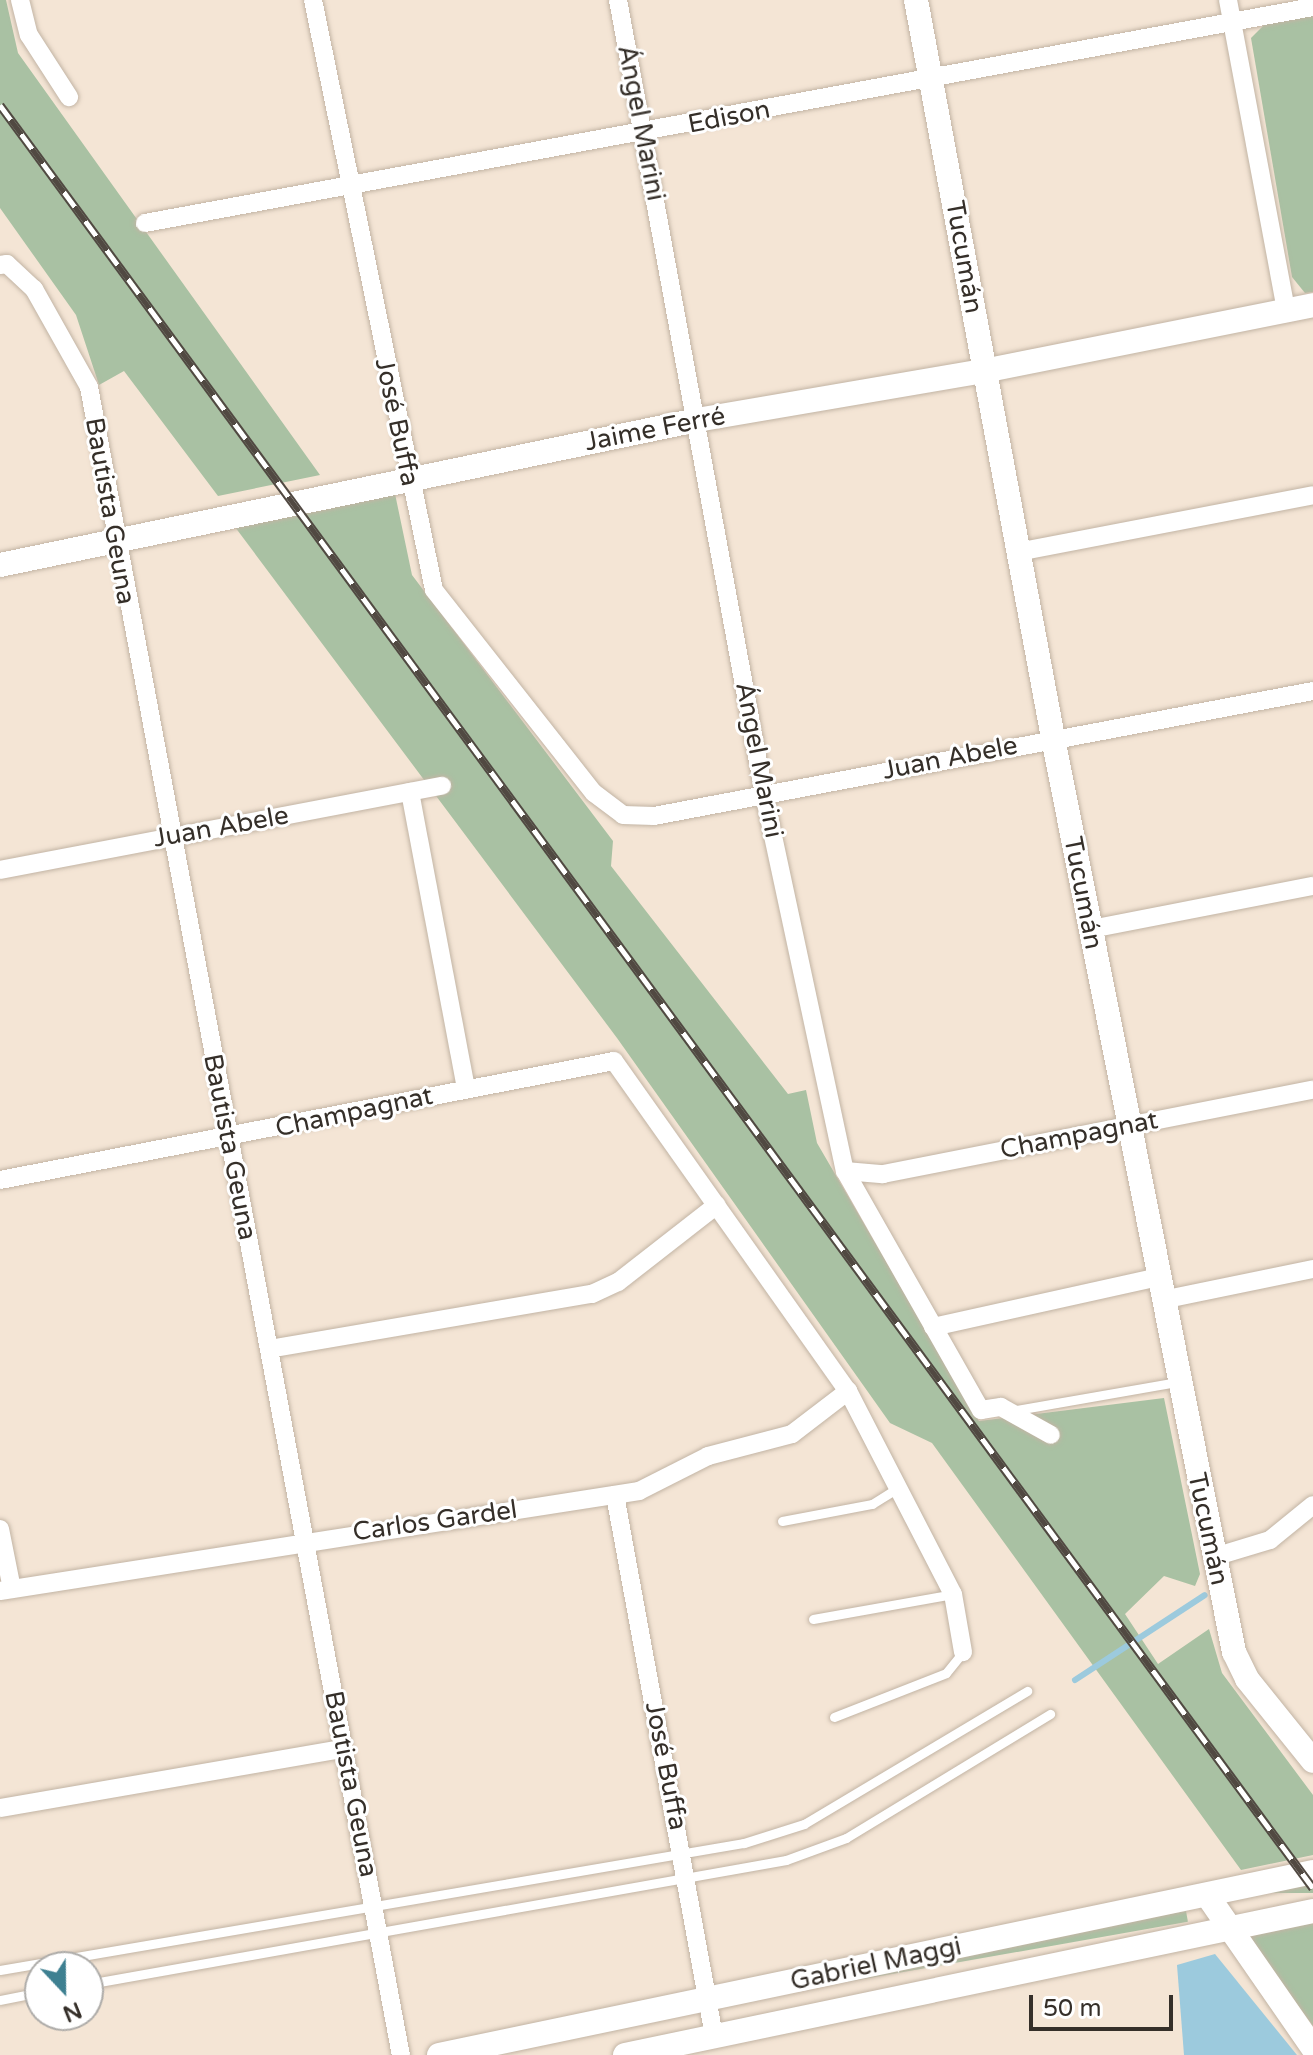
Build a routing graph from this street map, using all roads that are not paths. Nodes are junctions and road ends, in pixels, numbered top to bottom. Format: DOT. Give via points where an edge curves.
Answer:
graph roads {
  1 [pos="20,0"];
  2 [pos="313,0"];
  3 [pos="618,0"];
  4 [pos="916,0"];
  5 [pos="1228,0"];
  6 [pos="1313,7"];
  7 [pos="1232,23"];
  8 [pos="931,79"];
  9 [pos="69,97"];
  10 [pos="643,134"];
  11 [pos="347,187"];
  12 [pos="145,223"];
  13 [pos="4,265"];
  14 [pos="1313,305"];
  15 [pos="1286,310"];
  16 [pos="984,371"];
  17 [pos="697,420"];
  18 [pos="408,478"];
  19 [pos="1313,495"];
  20 [pos="115,542"];
  21 [pos="1018,552"];
  22 [pos="0,565"];
  23 [pos="1313,691"];
  24 [pos="1053,738"];
  25 [pos="442,786"];
  26 [pos="410,792"];
  27 [pos="594,793"];
  28 [pos="764,794"];
  29 [pos="170,836"];
  30 [pos="0,870"];
  31 [pos="1313,886"];
  32 [pos="1091,929"];
  33 [pos="466,1089"];
  34 [pos="1313,1090"];
  35 [pos="1129,1126"];
  36 [pos="228,1138"];
  37 [pos="845,1171"];
  38 [pos="0,1180"];
  39 [pos="717,1205"];
  40 [pos="1313,1269"];
  41 [pos="1160,1288"];
  42 [pos="933,1327"];
  43 [pos="269,1349"];
  44 [pos="1177,1382"];
  45 [pos="848,1391"];
  46 [pos="1011,1411"];
  47 [pos="1051,1435"];
  48 [pos="898,1488"];
  49 [pos="615,1495"];
  50 [pos="1313,1505"];
  51 [pos="782,1521"];
  52 [pos="0,1529"];
  53 [pos="306,1541"];
  54 [pos="1214,1557"];
  55 [pos="6,1590"];
  56 [pos="953,1594"];
  57 [pos="813,1619"];
  58 [pos="963,1652"];
  59 [pos="1027,1691"];
  60 [pos="1050,1714"];
  61 [pos="834,1717"];
  62 [pos="342,1749"];
  63 [pos="1313,1761"];
  64 [pos="0,1808"];
  65 [pos="682,1852"];
  66 [pos="1313,1872"];
  67 [pos="687,1879"];
  68 [pos="1207,1895"];
  69 [pos="374,1905"];
  70 [pos="1313,1911"];
  71 [pos="1229,1929"];
  72 [pos="380,1933"];
  73 [pos="0,1970"];
  74 [pos="826,1975"];
  75 [pos="104,1981"];
  76 [pos="24,1995"];
  77 [pos="707,1999"];
  78 [pos="0,2000"];
  79 [pos="832,2012"];
  80 [pos="714,2036"];
  81 [pos="1313,2048"];
  82 [pos="401,2055"];
  83 [pos="439,2055"];
  84 [pos="625,2055"];
  1 -- 9 [label="street" via="29,35"];
  2 -- 11 [label="street, José Buffa"];
  3 -- 10 [label="street, Ángel Marini"];
  4 -- 8 [label="street, Tucumán"];
  5 -- 7 [label="street"];
  6 -- 7 [label="street, Edison"];
  7 -- 8 [label="street, Edison"];
  7 -- 15 [label="street"];
  8 -- 10 [label="street, Edison"];
  8 -- 16 [label="street, Tucumán"];
  10 -- 11 [label="street, Edison"];
  10 -- 17 [label="street, Ángel Marini"];
  11 -- 12 [label="street, Edison"];
  11 -- 18 [label="street, José Buffa"];
  13 -- 20 [label="street, Bautista Geuna" via="56,320 89,387"];
  14 -- 15 [label="street, Jaime Ferré"];
  15 -- 16 [label="street, Jaime Ferré"];
  16 -- 17 [label="street, Jaime Ferré"];
  16 -- 21 [label="street, Tucumán"];
  17 -- 18 [label="street, Jaime Ferré"];
  17 -- 28 [label="street, Ángel Marini"];
  18 -- 20 [label="street, Jaime Ferré"];
  18 -- 27 [label="street, José Buffa" via="434,590"];
  19 -- 21 [label="street"];
  20 -- 22 [label="street, Jaime Ferré"];
  20 -- 29 [label="street, Bautista Geuna"];
  21 -- 24 [label="street, Tucumán"];
  23 -- 24 [label="street, Juan Abele"];
  24 -- 28 [label="street, Juan Abele"];
  24 -- 32 [label="street, Tucumán"];
  25 -- 26 [label="street, Juan Abele"];
  26 -- 29 [label="street, Juan Abele"];
  26 -- 33 [label="street"];
  27 -- 28 [label="street, Juan Abele" via="623,815 654,816"];
  28 -- 37 [label="street, Ángel Marini"];
  29 -- 30 [label="street, Juan Abele"];
  29 -- 36 [label="street, Bautista Geuna"];
  31 -- 32 [label="street"];
  32 -- 35 [label="street, Tucumán"];
  33 -- 36 [label="street, Champagnat"];
  33 -- 39 [label="street, Champagnat" via="614,1061"];
  34 -- 35 [label="street, Champagnat"];
  35 -- 37 [label="street, Champagnat" via="883,1174"];
  35 -- 41 [label="street, Tucumán"];
  36 -- 38 [label="street, Champagnat"];
  36 -- 43 [label="street, Bautista Geuna"];
  37 -- 42 [label="street, Ángel Marini"];
  39 -- 43 [label="street" via="618,1282 592,1294"];
  39 -- 45 [label="street"];
  40 -- 41 [label="street"];
  41 -- 42 [label="street"];
  41 -- 44 [label="street, Tucumán"];
  42 -- 46 [label="street, Ángel Marini" via="981,1410"];
  43 -- 53 [label="street, Bautista Geuna"];
  44 -- 46 [label="lane"];
  44 -- 54 [label="street, Tucumán"];
  45 -- 48 [label="street"];
  45 -- 49 [label="street, Carlos Gardel" via="770,1445 708,1456 639,1491"];
  46 -- 47 [label="street, Ángel Marini"];
  48 -- 51 [label="lane" via="872,1504"];
  48 -- 56 [label="street"];
  49 -- 53 [label="street, Carlos Gardel"];
  49 -- 65 [label="street, José Buffa"];
  50 -- 54 [label="street" via="1270,1540"];
  52 -- 55 [label="street"];
  53 -- 55 [label="street, Carlos Gardel"];
  53 -- 62 [label="street, Bautista Geuna"];
  54 -- 63 [label="street, Tucumán" via="1234,1652 1247,1679"];
  56 -- 57 [label="lane"];
  56 -- 58 [label="street"];
  58 -- 61 [label="lane" via="946,1673"];
  59 -- 65 [label="lane" via="804,1824 744,1843"];
  60 -- 67 [label="lane" via="846,1838 786,1860"];
  62 -- 64 [label="street"];
  62 -- 69 [label="street, Bautista Geuna"];
  65 -- 67 [label="street, José Buffa"];
  65 -- 69 [label="lane"];
  66 -- 68 [label="street, Gabriel Maggi"];
  67 -- 72 [label="lane"];
  67 -- 77 [label="street, José Buffa"];
  68 -- 71 [label="street"];
  68 -- 74 [label="street, Gabriel Maggi"];
  69 -- 72 [label="street, Bautista Geuna"];
  69 -- 73 [label="lane"];
  70 -- 71 [label="street, Gabriel Maggi"];
  71 -- 79 [label="street, Gabriel Maggi"];
  71 -- 81 [label="street"];
  72 -- 75 [label="lane"];
  72 -- 82 [label="street, Bautista Geuna"];
  74 -- 77 [label="street, Gabriel Maggi"];
  74 -- 79 [label="street"];
  76 -- 78 [label="lane"];
  77 -- 80 [label="street, José Buffa"];
  77 -- 83 [label="street, Gabriel Maggi"];
  79 -- 80 [label="street, Gabriel Maggi"];
  80 -- 84 [label="street, Gabriel Maggi"];
}
